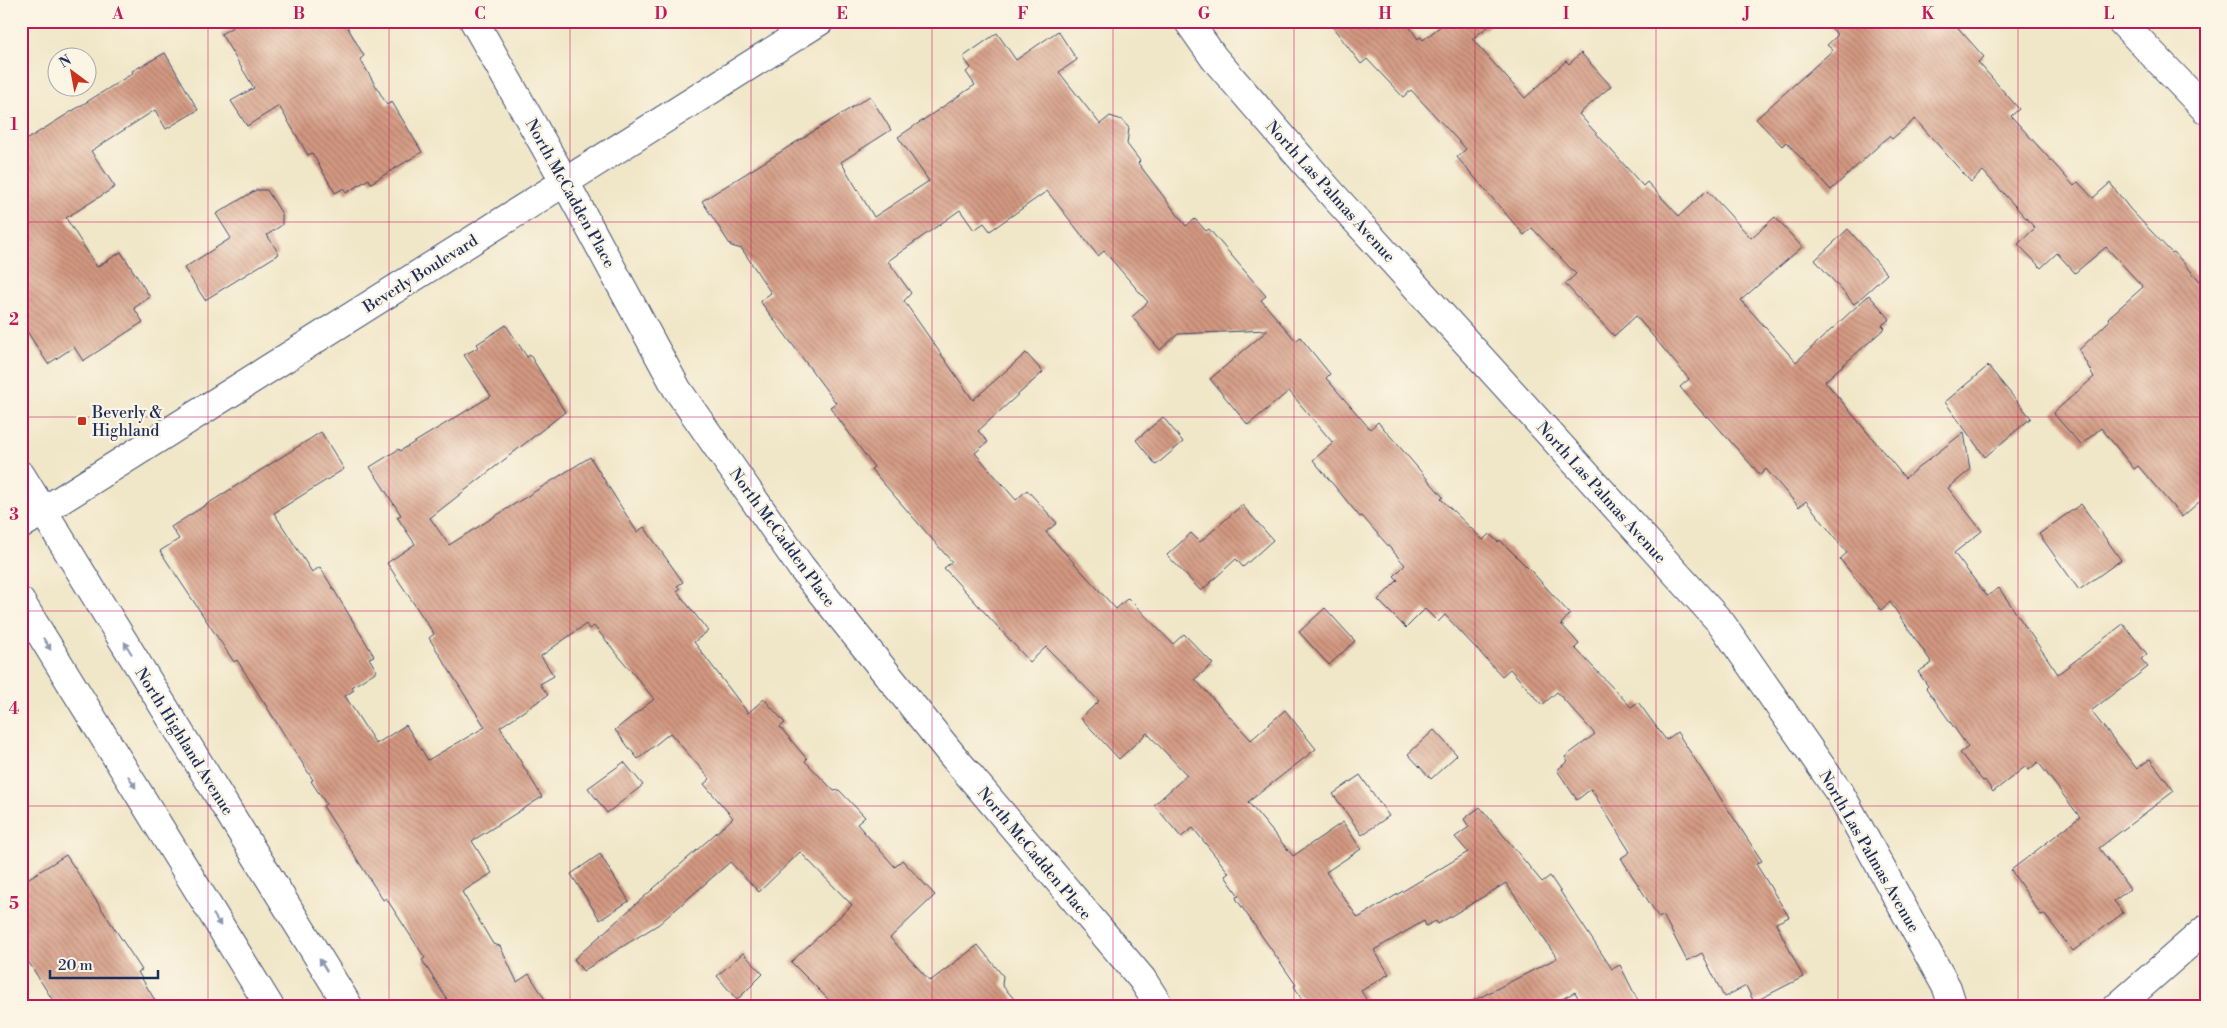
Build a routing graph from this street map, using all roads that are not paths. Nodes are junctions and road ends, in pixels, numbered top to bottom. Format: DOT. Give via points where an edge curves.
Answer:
graph roads {
  1 [pos="474,21"];
  2 [pos="820,21"];
  3 [pos="1188,21"];
  4 [pos="2121,21"];
  5 [pos="2206,110"];
  6 [pos="566,182"];
  7 [pos="21,475"];
  8 [pos="32,518"];
  9 [pos="21,602"];
  10 [pos="2206,929"];
  11 [pos="270,1007"];
  12 [pos="349,1007"];
  13 [pos="1160,1007"];
  14 [pos="1954,1007"];
  15 [pos="2117,1007"];
  1 -- 6 [label="street, North McCadden Place"];
  2 -- 6 [label="street, Beverly Boulevard"];
  3 -- 14 [label="street, North Las Palmas Avenue" via="1214,58 1332,194 1722,624 1842,795 1947,988"];
  4 -- 5 [label="street"];
  6 -- 8 [label="street, Beverly Boulevard"];
  6 -- 13 [label="street, North McCadden Place" via="677,389 801,568 952,755 1142,979"];
  7 -- 8 [label="street, North Highland Avenue"];
  12 -- 8 [label="street, North Highland Avenue, one-way"];
  9 -- 11 [label="street, one-way"];
  10 -- 15 [label="street"];
}
